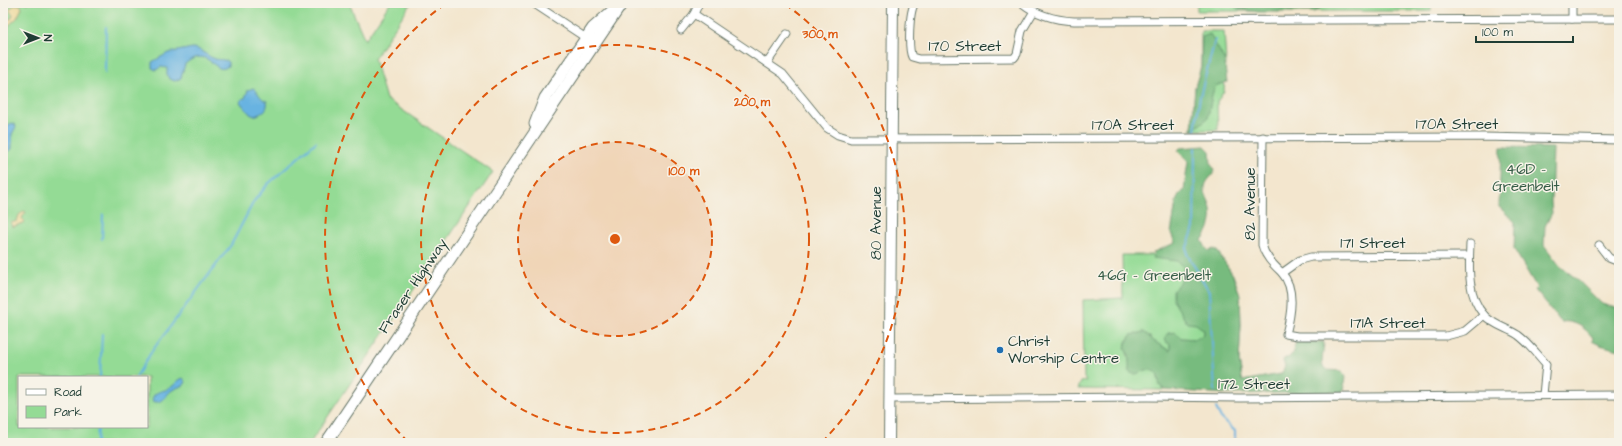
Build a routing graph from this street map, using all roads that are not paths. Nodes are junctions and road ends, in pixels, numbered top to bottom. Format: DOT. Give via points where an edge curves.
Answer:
graph roads {
  1 [pos="533,3"];
  2 [pos="622,3"];
  3 [pos="699,3"];
  4 [pos="893,3"];
  5 [pos="915,3"];
  6 [pos="1572,3"];
  7 [pos="1023,4"];
  8 [pos="1034,11"];
  9 [pos="694,14"];
  10 [pos="1572,19"];
  11 [pos="1619,19"];
  12 [pos="681,30"];
  13 [pos="787,34"];
  14 [pos="586,38"];
  15 [pos="767,63"];
  16 [pos="568,66"];
  17 [pos="558,98"];
  18 [pos="1263,137"];
  19 [pos="892,140"];
  20 [pos="1619,140"];
  21 [pos="525,146"];
  22 [pos="1470,244"];
  23 [pos="1599,245"];
  24 [pos="1469,256"];
  25 [pos="1619,262"];
  26 [pos="1282,273"];
  27 [pos="1484,315"];
  28 [pos="1286,334"];
  29 [pos="1543,395"];
  30 [pos="1619,395"];
  31 [pos="890,399"];
  32 [pos="326,443"];
  33 [pos="889,443"];
  1 -- 14 [label="street"];
  2 -- 14 [label="main road, Fraser Highway" via="592,28"];
  2 -- 17 [label="main road, Fraser Highway"];
  3 -- 9 [label="street"];
  4 -- 19 [label="main road, 80 Avenue"];
  5 -- 8 [label="street, 170 Street" via="911,11 910,51 912,57 923,59 1014,58 1021,34"];
  6 -- 10 [label="street"];
  7 -- 8 [label="street"];
  8 -- 10 [label="street" via="1059,19 1077,21"];
  9 -- 12 [label="street"];
  9 -- 15 [label="street, 170A Street"];
  10 -- 11 [label="street"];
  13 -- 15 [label="street"];
  14 -- 16 [label="main road, Fraser Highway"];
  15 -- 19 [label="street, 170A Street" via="785,76 823,124 834,133 851,139"];
  16 -- 17 [label="main road" via="556,92"];
  16 -- 21 [label="main road, Fraser Highway" via="546,98"];
  17 -- 21 [label="main road, Fraser Highway"];
  18 -- 19 [label="street, 170A Street"];
  18 -- 20 [label="street, 170A Street"];
  18 -- 26 [label="street, 82 Avenue" via="1262,245 1265,253"];
  19 -- 31 [label="main road, 80 Avenue"];
  21 -- 32 [label="main road, Fraser Highway"];
  22 -- 24 [label="street"];
  23 -- 25 [label="street" via="1610,259"];
  24 -- 26 [label="street, 171 Street" via="1311,257 1300,260"];
  24 -- 27 [label="street" via="1471,288"];
  26 -- 28 [label="street, 82 Avenue" via="1288,281 1290,293 1290,319"];
  27 -- 28 [label="street, 171A Street" via="1465,331 1446,336"];
  27 -- 29 [label="street" via="1518,336 1546,364"];
  29 -- 30 [label="street, 172 Street"];
  29 -- 31 [label="street, 172 Street"];
  31 -- 33 [label="main road, 80 Avenue"];
}
